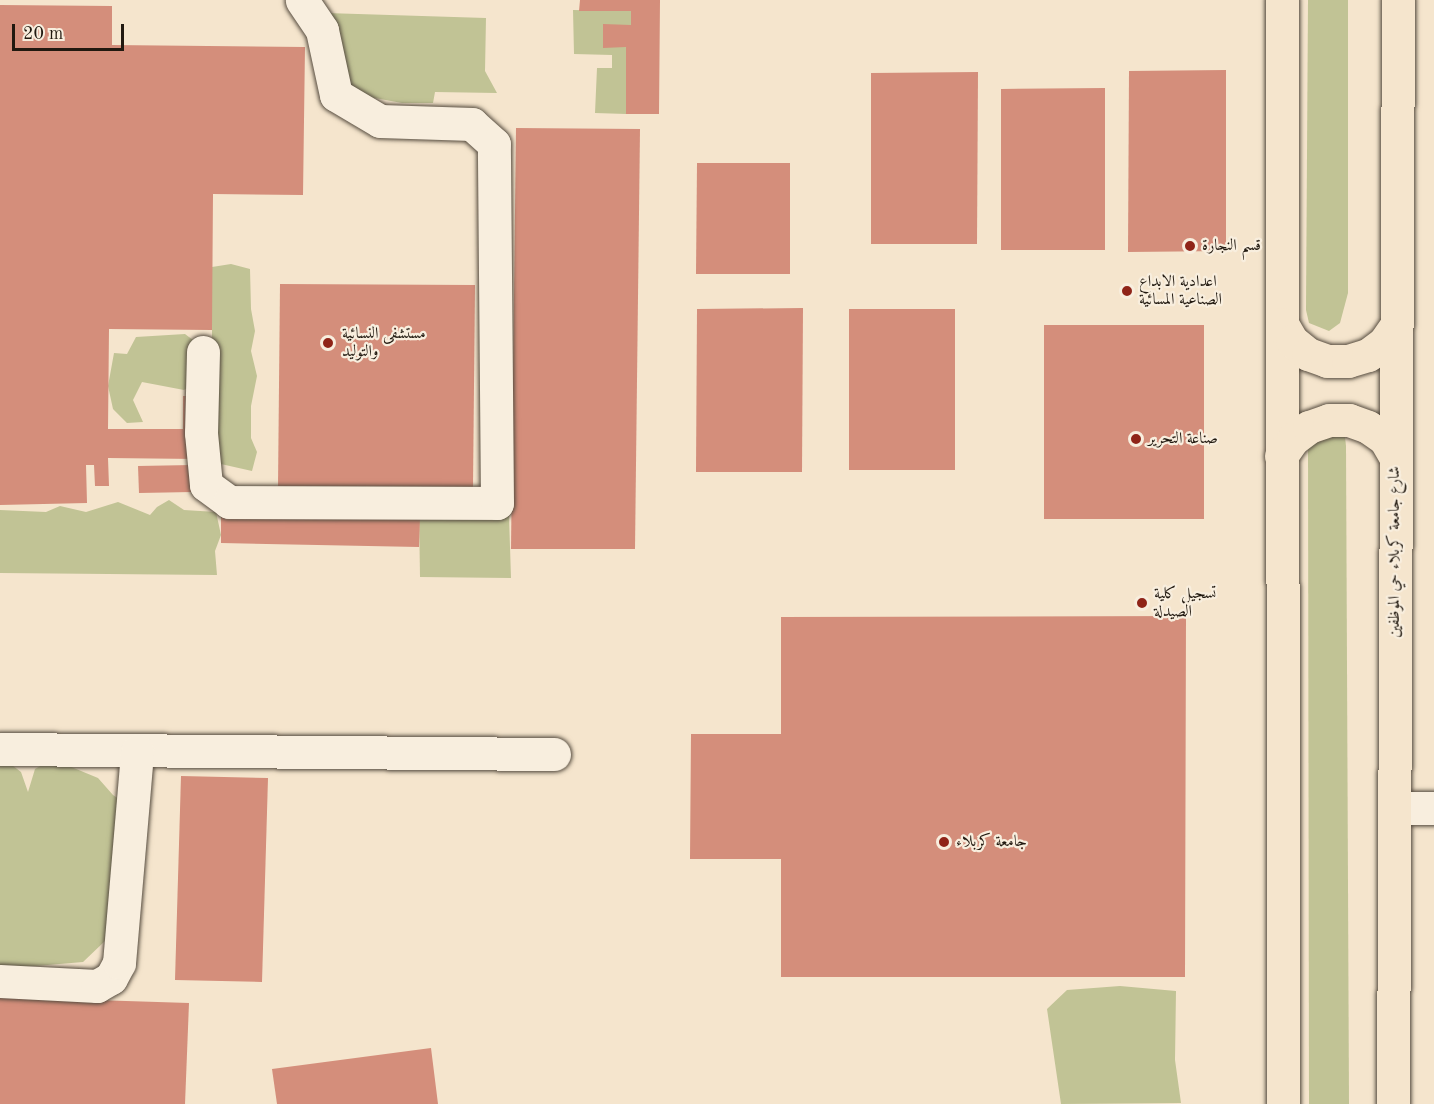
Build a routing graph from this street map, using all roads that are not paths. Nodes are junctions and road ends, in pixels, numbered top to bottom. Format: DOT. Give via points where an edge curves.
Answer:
graph roads {
  1 [pos="302,0"];
  2 [pos="1398,0"];
  3 [pos="1279,5"];
  4 [pos="1282,324"];
  5 [pos="1396,326"];
  6 [pos="203,352"];
  7 [pos="1281,456"];
  8 [pos="1395,456"];
  9 [pos="0,749"];
  10 [pos="137,751"];
  11 [pos="554,754"];
  12 [pos="1395,808"];
  13 [pos="1434,808"];
  14 [pos="0,981"];
  15 [pos="1283,1104"];
  16 [pos="1394,1104"];
  1 -- 6 [label="street" via="322,30 336,95 380,121 472,124 494,144 497,503 229,502 206,485 201,433"];
  2 -- 5 [label="main road, شارع جامعة كربلاء حي الموظفين"];
  3 -- 4 [label="main road"];
  4 -- 5 [label="main road" via="1292,341 1308,354 1328,361 1368,355 1384,343"];
  4 -- 7 [label="main road"];
  5 -- 8 [label="main road, شارع جامعة كربلاء حي الموظفين"];
  7 -- 8 [label="main road" via="1301,433 1329,420 1348,420 1385,439"];
  7 -- 15 [label="main road"];
  8 -- 12 [label="main road, شارع جامعة كربلاء حي الموظفين"];
  9 -- 10 [label="street"];
  10 -- 11 [label="street"];
  10 -- 14 [label="street" via="119,963 111,978 97,986"];
  12 -- 13 [label="street"];
  12 -- 16 [label="main road, شارع جامعة كربلاء حي الموظفين"];
}
